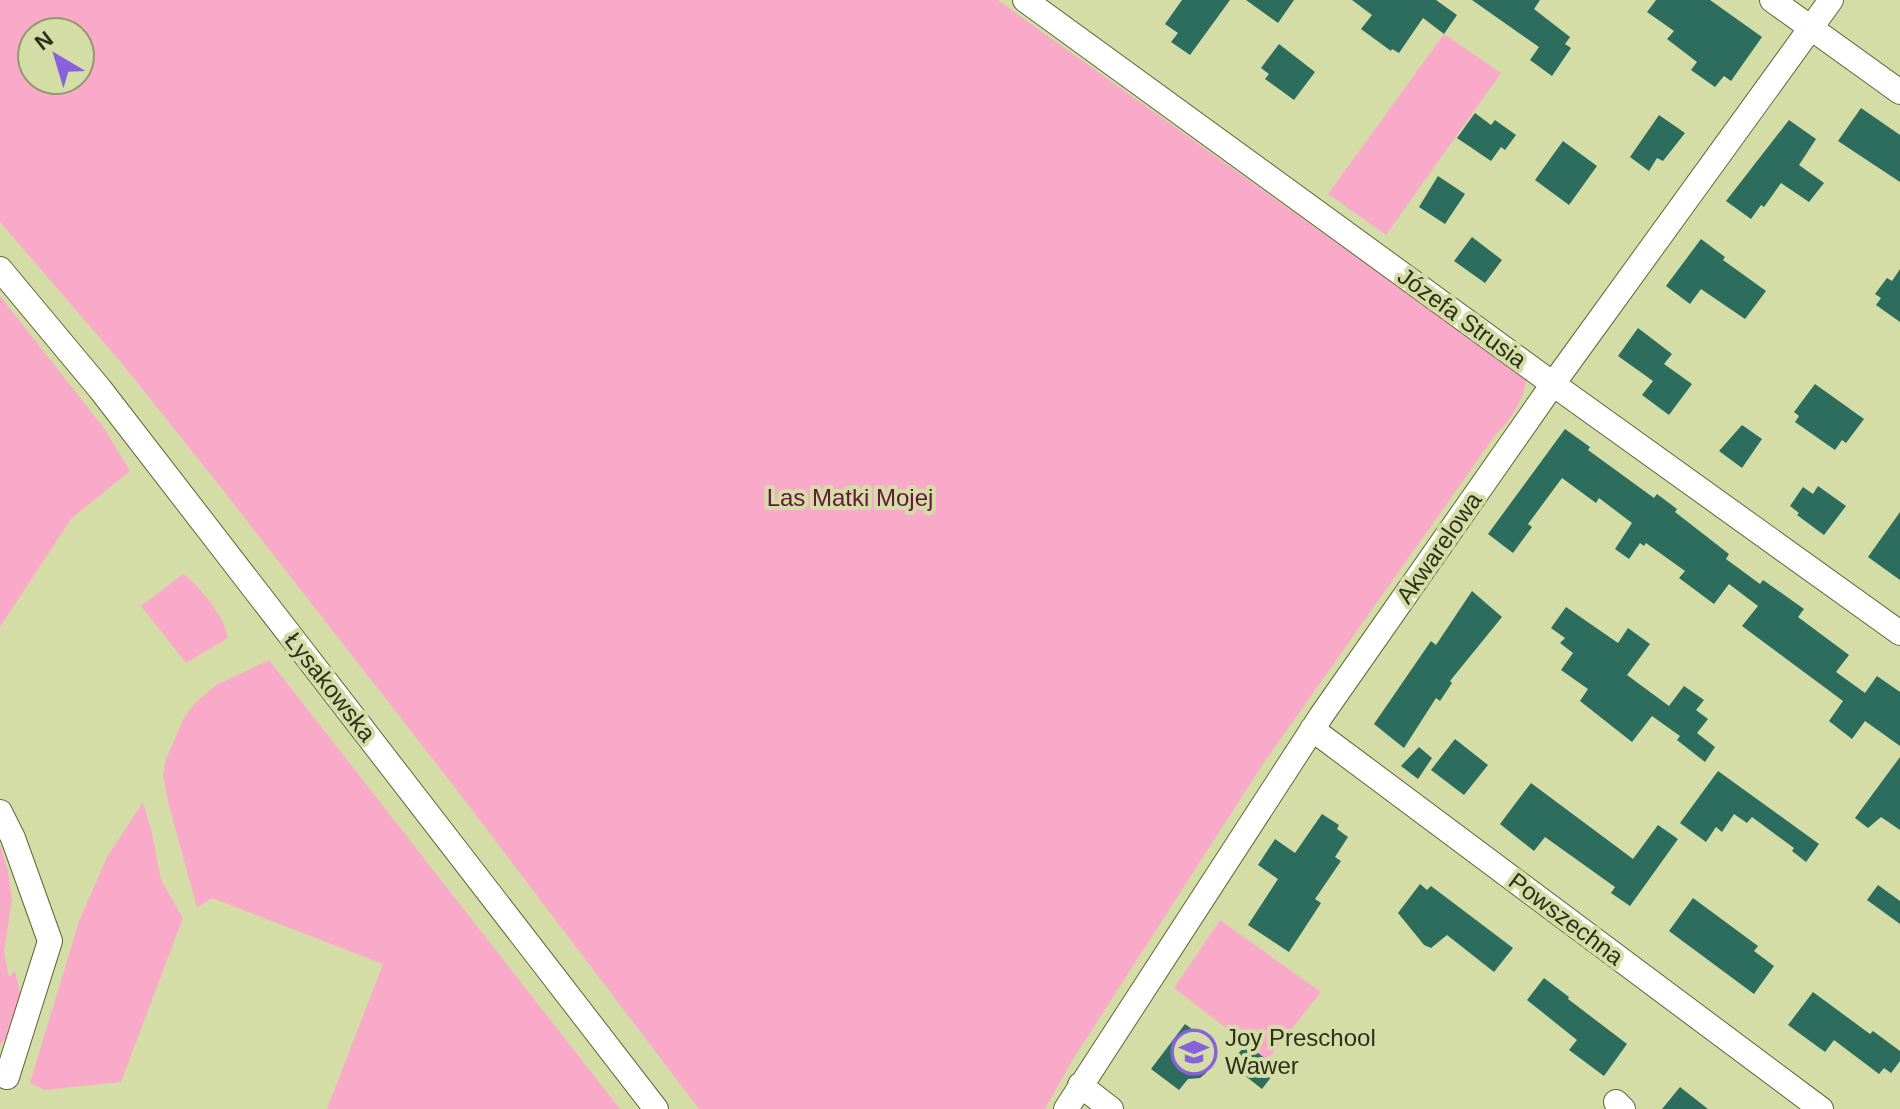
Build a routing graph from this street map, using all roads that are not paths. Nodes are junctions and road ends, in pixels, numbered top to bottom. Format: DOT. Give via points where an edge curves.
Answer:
graph roads {
  1 [pos="1025,0"];
  2 [pos="1772,0"];
  3 [pos="1831,0"];
  4 [pos="1811,28"];
  5 [pos="1900,92"];
  6 [pos="0,269"];
  7 [pos="1553,384"];
  8 [pos="1900,633"];
  9 [pos="1312,729"];
  10 [pos="0,812"];
  11 [pos="4,1075"];
  12 [pos="1080,1085"];
  13 [pos="656,1109"];
  14 [pos="1066,1109"];
  15 [pos="1111,1109"];
  16 [pos="1821,1109"];
  1 -- 7 [label="street, Józefa Strusia"];
  2 -- 4 [label="street"];
  3 -- 4 [label="street, Akwarelowa"];
  4 -- 5 [label="street"];
  4 -- 7 [label="street, Akwarelowa"];
  6 -- 13 [label="street, Łysakowska" via="109,401"];
  7 -- 8 [label="street, Józefa Strusia"];
  7 -- 9 [label="street, Akwarelowa"];
  9 -- 12 [label="street, Akwarelowa"];
  9 -- 16 [label="street, Powszechna"];
  10 -- 11 [label="street" via="50,941"];
  12 -- 14 [label="street, Akwarelowa"];
  12 -- 15 [label="street"];
}
